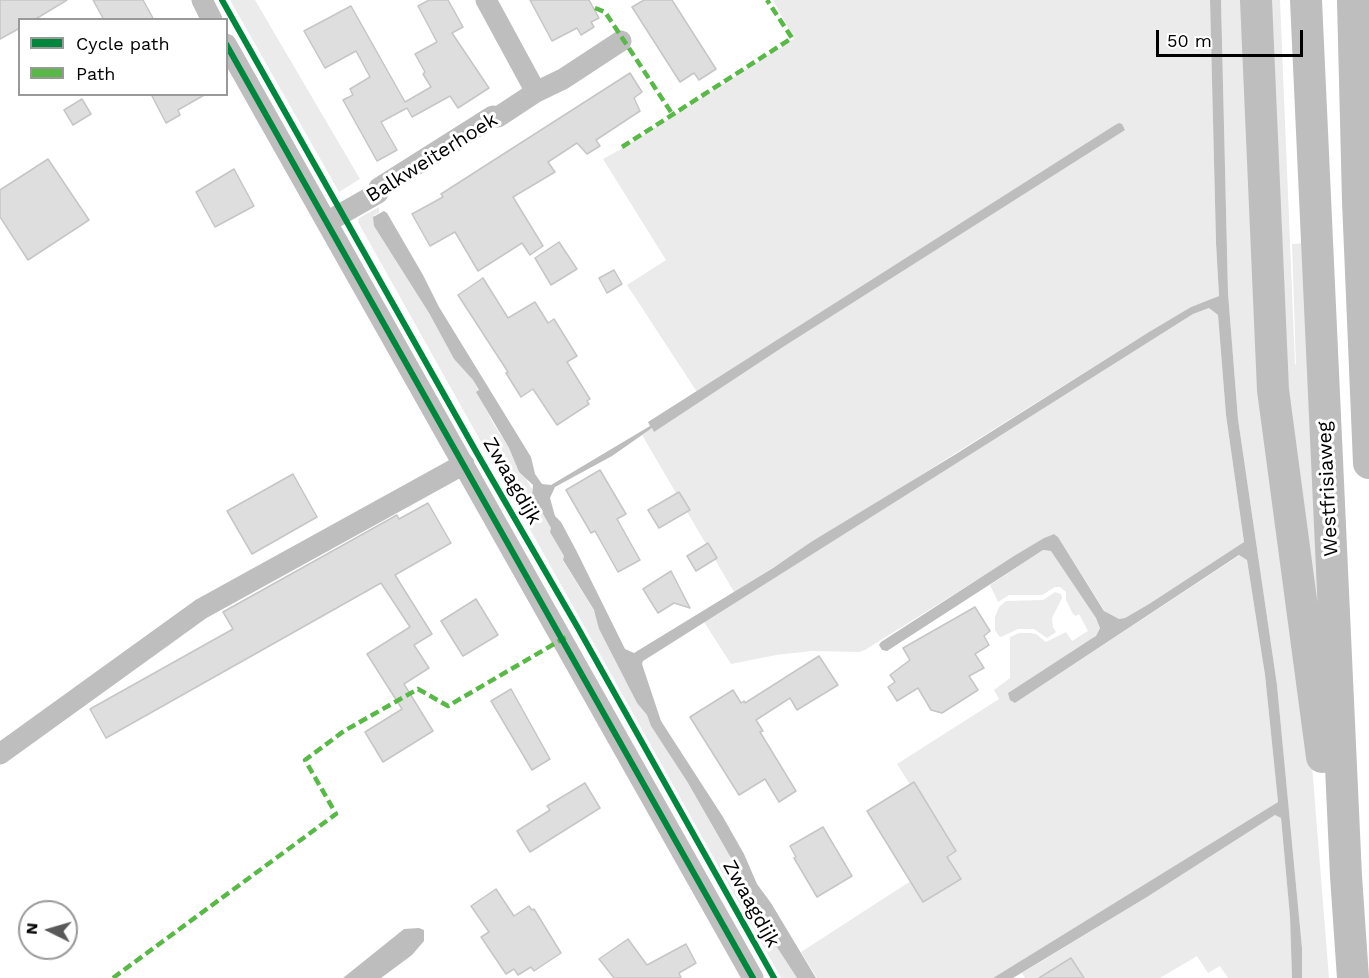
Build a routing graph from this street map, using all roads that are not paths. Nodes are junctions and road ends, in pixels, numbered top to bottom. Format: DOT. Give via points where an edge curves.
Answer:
graph roads {
  1 [pos="201,0"];
  2 [pos="486,0"];
  3 [pos="1256,0"];
  4 [pos="1306,0"];
  5 [pos="1353,0"];
  6 [pos="212,18"];
  7 [pos="621,41"];
  8 [pos="228,48"];
  9 [pos="536,92"];
  10 [pos="327,222"];
  11 [pos="1369,463"];
  12 [pos="464,464"];
  13 [pos="0,754"];
  14 [pos="1346,876"];
  15 [pos="753,978"];
  16 [pos="1353,978"];
  1 -- 6 [label="street"];
  2 -- 9 [label="street"];
  3 -- 14 [label="highway" via="1273,390 1320,751"];
  4 -- 14 [label="highway, Westfrisiaweg"];
  5 -- 11 [label="highway"];
  7 -- 9 [label="street, Balkweiterhoek"];
  8 -- 10 [label="street, Zwaagdijk"];
  9 -- 10 [label="street, Balkweiterhoek"];
  10 -- 12 [label="street, Zwaagdijk"];
  12 -- 13 [label="street" via="201,609"];
  12 -- 15 [label="street, Zwaagdijk"];
  14 -- 16 [label="highway, Westfrisiaweg"];
}
